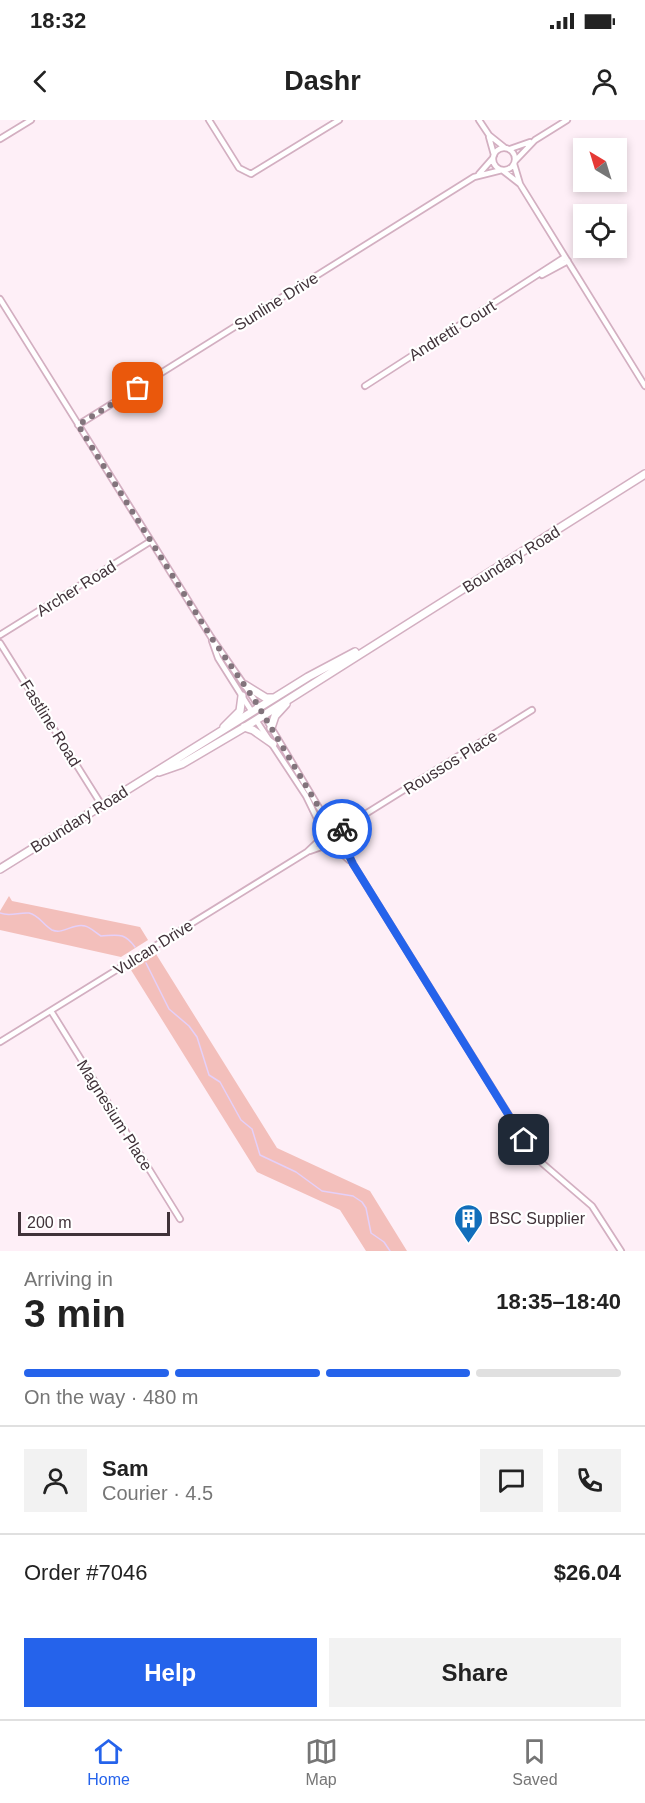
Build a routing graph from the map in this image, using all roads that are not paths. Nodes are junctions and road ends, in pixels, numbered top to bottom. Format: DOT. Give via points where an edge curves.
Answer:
graph roads {
  1 [pos="31,120"];
  2 [pos="209,120"];
  3 [pos="339,120"];
  4 [pos="479,120"];
  5 [pos="567,120"];
  6 [pos="489,135"];
  7 [pos="0,139"];
  8 [pos="535,140"];
  9 [pos="508,149"];
  10 [pos="493,157"];
  11 [pos="514,162"];
  12 [pos="502,170"];
  13 [pos="474,177"];
  14 [pos="520,184"];
  15 [pos="566,259"];
  16 [pos="0,299"];
  17 [pos="365,386"];
  18 [pos="645,386"];
  19 [pos="78,425"];
  20 [pos="645,474"];
  21 [pos="152,541"];
  22 [pos="0,635"];
  23 [pos="211,637"];
  24 [pos="376,642"];
  25 [pos="0,643"];
  26 [pos="244,685"];
  27 [pos="296,694"];
  28 [pos="242,696"];
  29 [pos="275,698"];
  30 [pos="532,710"];
  31 [pos="258,714"];
  32 [pos="244,727"];
  33 [pos="271,728"];
  34 [pos="214,737"];
  35 [pos="273,744"];
  36 [pos="159,772"];
  37 [pos="102,804"];
  38 [pos="367,813"];
  39 [pos="336,825"];
  40 [pos="344,834"];
  41 [pos="324,835"];
  42 [pos="342,841"];
  43 [pos="332,845"];
  44 [pos="307,852"];
  45 [pos="353,864"];
  46 [pos="0,868"];
  47 [pos="51,1011"];
  48 [pos="0,1042"];
  49 [pos="180,1219"];
  50 [pos="621,1251"];
  1 -- 7 [label="street"];
  2 -- 3 [label="street" via="239,168 251,174"];
  4 -- 6 [label="street"];
  5 -- 8 [label="street"];
  6 -- 9 [label="street"];
  6 -- 10 [label="street"];
  8 -- 9 [label="street"];
  8 -- 11 [label="street"];
  9 -- 10 [label="street" via="498,150"];
  9 -- 11 [label="street" via="514,154"];
  10 -- 12 [label="street"];
  10 -- 13 [label="street, Sunline Drive"];
  11 -- 12 [label="street" via="509,169"];
  11 -- 14 [label="street"];
  12 -- 13 [label="street, Sunline Drive"];
  12 -- 14 [label="street"];
  13 -- 19 [label="street, Sunline Drive"];
  14 -- 15 [label="street"];
  15 -- 17 [label="street, Andretti Court"];
  15 -- 18 [label="street"];
  16 -- 19 [label="street"];
  19 -- 21 [label="street"];
  20 -- 24 [label="main road, Boundary Road"];
  21 -- 22 [label="street, Archer Road"];
  21 -- 23 [label="street"];
  23 -- 26 [label="street"];
  23 -- 28 [label="street" via="218,658"];
  24 -- 27 [label="main road, Boundary Road"];
  24 -- 29 [label="main road, Boundary Road"];
  25 -- 37 [label="street, Fastline Road"];
  26 -- 29 [label="main road" via="266,698"];
  26 -- 31 [label="street"];
  27 -- 31 [label="main road, Boundary Road"];
  27 -- 33 [label="main road" via="280,709"];
  28 -- 31 [label="street"];
  28 -- 34 [label="main road" via="240,711"];
  29 -- 31 [label="main road, Boundary Road"];
  30 -- 38 [label="street, Roussos Place"];
  31 -- 32 [label="main road, Boundary Road"];
  31 -- 33 [label="street"];
  31 -- 34 [label="main road, Boundary Road"];
  31 -- 35 [label="street"];
  32 -- 35 [label="main road"];
  32 -- 36 [label="main road, Boundary Road" via="182,764"];
  33 -- 39 [label="street" via="324,816"];
  34 -- 36 [label="main road, Boundary Road"];
  35 -- 41 [label="street" via="316,813"];
  36 -- 37 [label="main road, Boundary Road"];
  37 -- 46 [label="main road, Boundary Road"];
  38 -- 39 [label="street, Roussos Place"];
  38 -- 40 [label="street, Roussos Place"];
  39 -- 40 [label="street"];
  39 -- 41 [label="street" via="329,826"];
  40 -- 42 [label="street"];
  41 -- 43 [label="street"];
  41 -- 44 [label="street, Vulcan Drive"];
  42 -- 43 [label="street"];
  42 -- 45 [label="street"];
  43 -- 44 [label="street, Vulcan Drive"];
  43 -- 45 [label="street"];
  44 -- 47 [label="street, Vulcan Drive"];
  45 -- 50 [label="street" via="535,1157 592,1206"];
  47 -- 48 [label="street, Vulcan Drive"];
  47 -- 49 [label="street, Magnesium Place"];
}
